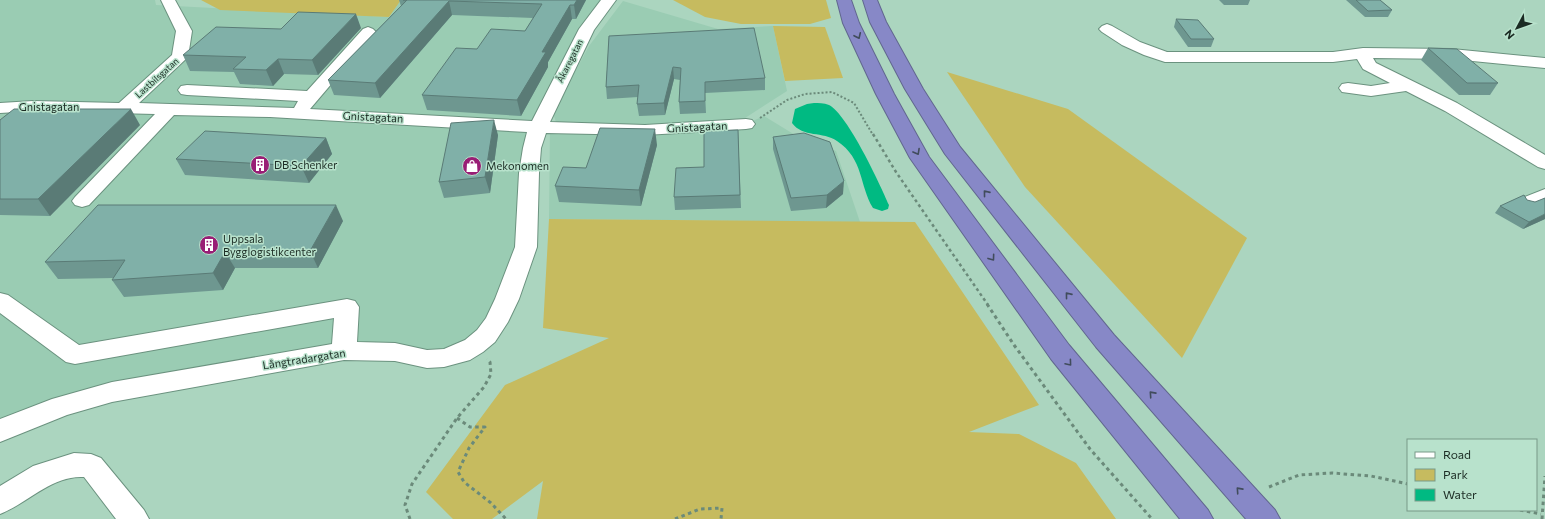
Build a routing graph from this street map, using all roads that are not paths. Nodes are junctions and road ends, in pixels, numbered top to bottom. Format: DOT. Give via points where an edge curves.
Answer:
graph roads {
  1 [pos="168,0"];
  2 [pos="609,0"];
  3 [pos="844,0"];
  4 [pos="870,0"];
  5 [pos="1107,29"];
  6 [pos="368,32"];
  7 [pos="1362,53"];
  8 [pos="1545,64"];
  9 [pos="1408,86"];
  10 [pos="1348,88"];
  11 [pos="187,90"];
  12 [pos="312,96"];
  13 [pos="0,108"];
  14 [pos="124,108"];
  15 [pos="170,109"];
  16 [pos="296,114"];
  17 [pos="746,124"];
  18 [pos="538,127"];
  19 [pos="1545,163"];
  20 [pos="82,201"];
  21 [pos="0,301"];
  22 [pos="344,351"];
  23 [pos="0,431"];
  24 [pos="0,501"];
  25 [pos="134,519"];
  26 [pos="1198,519"];
  27 [pos="1265,519"];
  1 -- 14 [label="street, Lastbilsgatan" via="184,31 180,57"];
  2 -- 18 [label="street, Åkaregatan" via="575,50"];
  3 -- 26 [label="highway, one-way" via="851,23 885,94 920,158 1060,352"];
  27 -- 4 [label="highway, one-way" via="1105,341 952,150 914,89 878,22"];
  5 -- 7 [label="street" via="1146,51 1165,57 1333,57"];
  6 -- 12 [label="street"];
  7 -- 8 [label="street" via="1452,54"];
  7 -- 9 [label="street" via="1369,66"];
  9 -- 10 [label="street" via="1371,91"];
  9 -- 19 [label="street" via="1451,107"];
  11 -- 12 [label="street"];
  12 -- 16 [label="street"];
  13 -- 14 [label="street, Gnistagatan"];
  14 -- 15 [label="street, Gnistagatan"];
  15 -- 16 [label="street, Gnistagatan"];
  15 -- 20 [label="street"];
  16 -- 18 [label="street, Gnistagatan"];
  17 -- 18 [label="street, Gnistagatan" via="645,130"];
  18 -- 22 [label="street, Långtradargatan" via="529,173 526,247 508,299 486,336 461,353 444,358 427,359 395,352"];
  21 -- 22 [label="street" via="75,355 347,307"];
  22 -- 23 [label="street, Långtradargatan" via="112,392 61,406"];
  24 -- 25 [label="street" via="43,475 74,465 91,466"];
}
